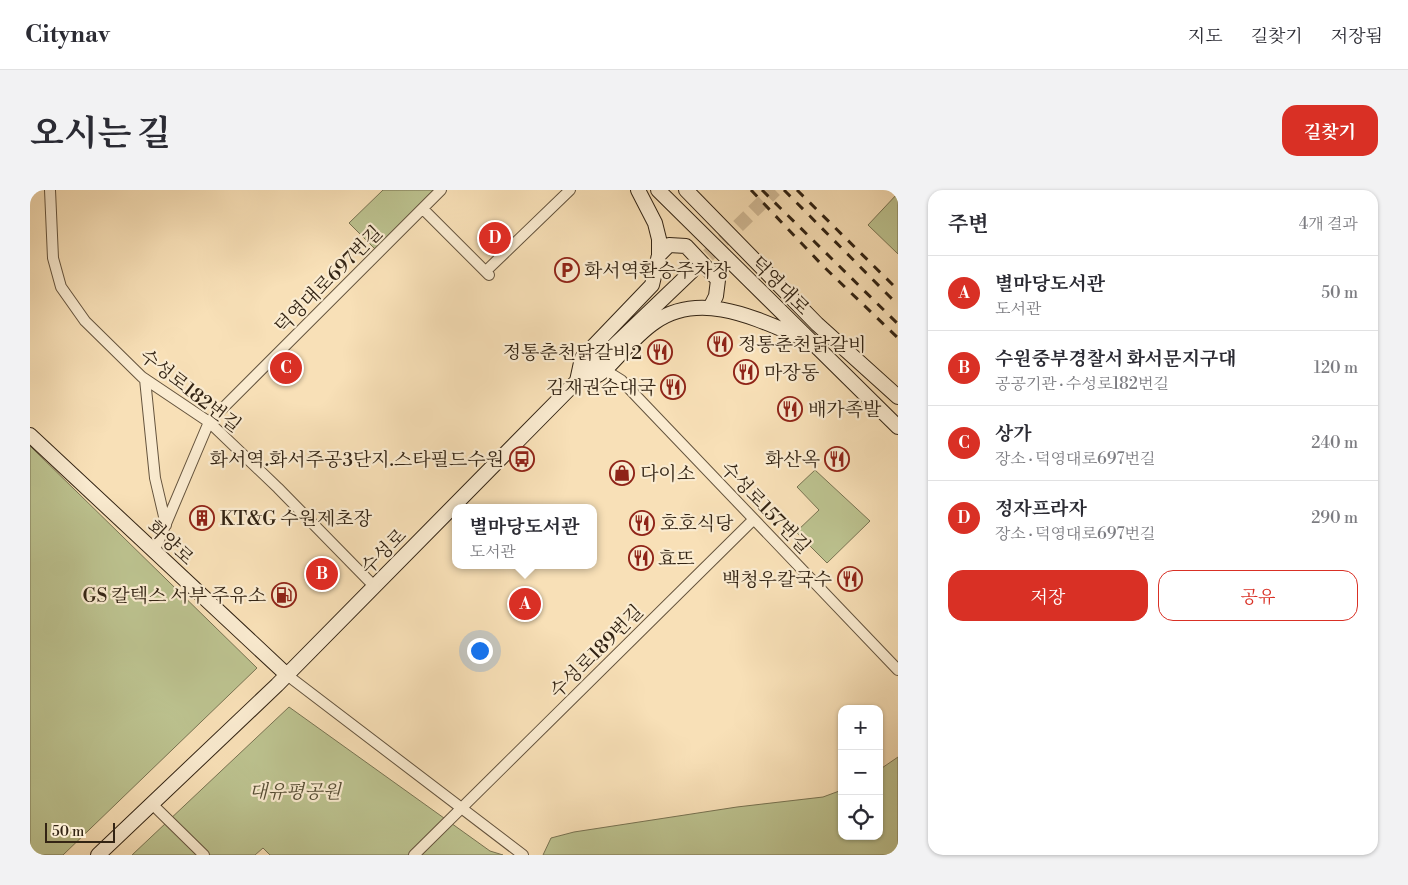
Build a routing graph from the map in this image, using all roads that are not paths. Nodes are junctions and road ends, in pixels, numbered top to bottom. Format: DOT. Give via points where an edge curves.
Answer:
graph roads {
  1 [pos="50,190"];
  2 [pos="442,190"];
  3 [pos="570,190"];
  4 [pos="638,190"];
  5 [pos="658,190"];
  6 [pos="686,190"];
  7 [pos="423,209"];
  8 [pos="659,255"];
  9 [pos="692,271"];
  10 [pos="711,306"];
  11 [pos="812,342"];
  12 [pos="605,370"];
  13 [pos="146,379"];
  14 [pos="578,381"];
  15 [pos="898,397"];
  16 [pos="209,422"];
  17 [pos="898,427"];
  18 [pos="30,435"];
  19 [pos="456,504"];
  20 [pos="452,508"];
  21 [pos="753,520"];
  22 [pos="166,525"];
  23 [pos="154,552"];
  24 [pos="374,586"];
  25 [pos="898,670"];
  26 [pos="287,675"];
  27 [pos="152,804"];
  28 [pos="462,808"];
  29 [pos="98,855"];
  30 [pos="204,855"];
  31 [pos="414,855"];
  32 [pos="523,855"];
  1 -- 13 [label="street, 수성로182번길" via="53,258 61,287 85,320"];
  2 -- 7 [label="street, 덕영대로697번길"];
  3 -- 7 [label="street" via="488,274"];
  4 -- 8 [label="main road" via="656,223"];
  5 -- 11 [label="main road, 덕영대로"];
  6 -- 15 [label="main road, 덕영대로" via="817,324"];
  7 -- 16 [label="street, 덕영대로697번길"];
  8 -- 10 [label="main road" via="669,245 686,246 718,280"];
  8 -- 14 [label="main road" via="652,285 582,358"];
  9 -- 14 [label="main road, 수성로"];
  10 -- 11 [label="main road"];
  10 -- 12 [label="main road" via="671,312 654,322"];
  11 -- 17 [label="main road, 덕영대로"];
  12 -- 14 [label="main road"];
  12 -- 21 [label="street, 수성로157번길" via="621,380"];
  13 -- 16 [label="street, 수성로182번길"];
  13 -- 22 [label="street" via="154,470"];
  14 -- 19 [label="main road, 수성로"];
  16 -- 22 [label="street, 덕영대로697번길"];
  16 -- 24 [label="street, 수성로182번길"];
  18 -- 23 [label="main road, 화양로"];
  20 -- 24 [label="main road, 수성로"];
  21 -- 25 [label="street, 수성로157번길"];
  21 -- 28 [label="street, 수성로189번길"];
  22 -- 23 [label="street, 덕영대로697번길"];
  23 -- 26 [label="main road, 화양로"];
  24 -- 26 [label="main road, 수성로"];
  26 -- 27 [label="main road, 수성로"];
  26 -- 28 [label="street"];
  27 -- 29 [label="main road, 수성로"];
  27 -- 30 [label="street"];
  28 -- 31 [label="street, 수성로189번길"];
  28 -- 32 [label="street"];
}
